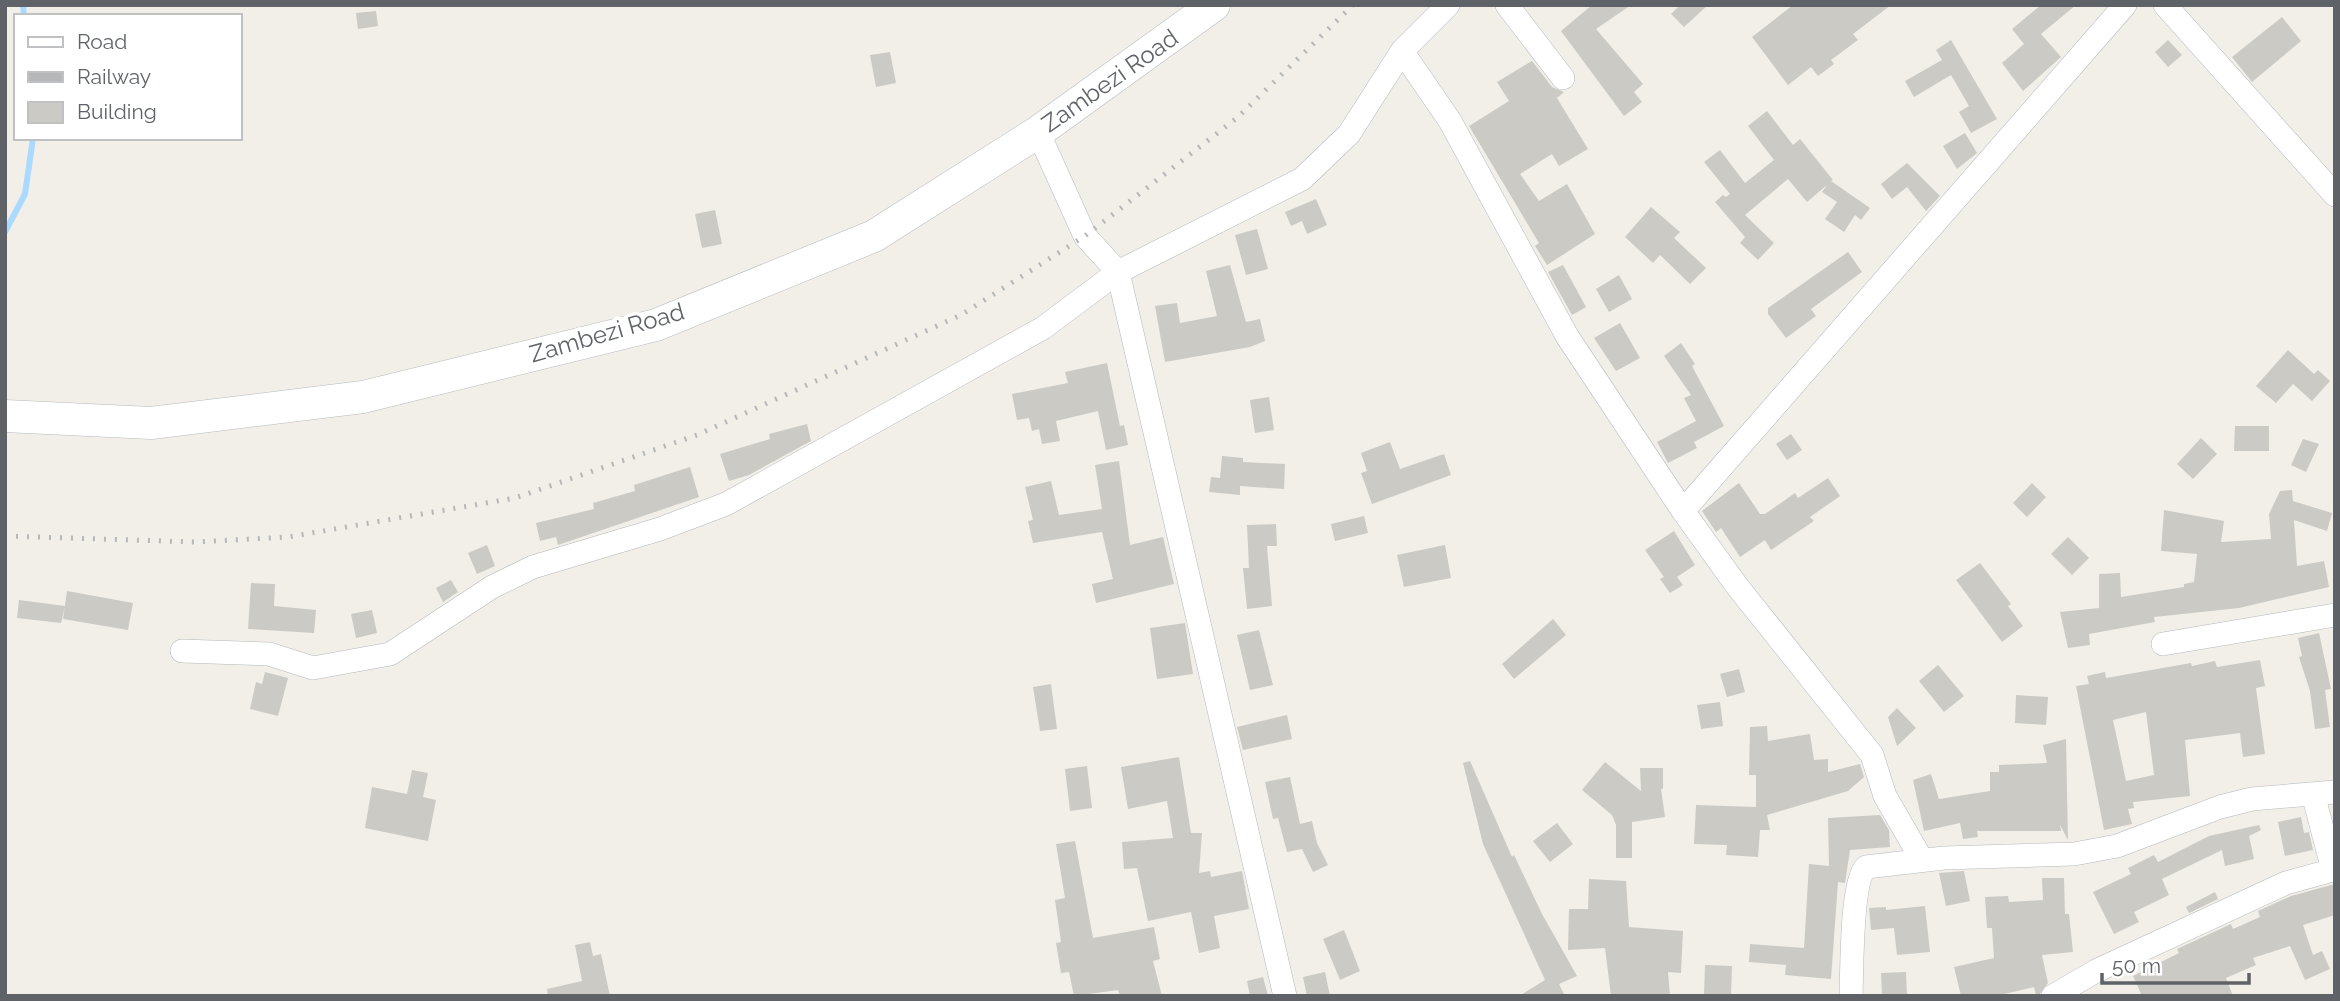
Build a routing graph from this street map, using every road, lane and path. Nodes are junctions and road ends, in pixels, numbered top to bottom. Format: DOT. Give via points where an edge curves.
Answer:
graph roads {
  1 [pos="1214,5"];
  2 [pos="1448,5"];
  3 [pos="1507,5"];
  4 [pos="2125,5"];
  5 [pos="2165,5"];
  6 [pos="1402,51"];
  7 [pos="1563,78"];
  8 [pos="1038,132"];
  9 [pos="2335,195"];
  10 [pos="1118,272"];
  11 [pos="5,416"];
  12 [pos="1683,511"];
  13 [pos="2335,615"];
  14 [pos="2163,644"];
  15 [pos="182,651"];
  16 [pos="2324,793"];
  17 [pos="1922,860"];
  18 [pos="1285,996"];
  19 [pos="1851,996"];
  20 [pos="2053,996"];
  1 -- 8 [label="main road, Zambezi Road"];
  2 -- 6 [label="street"];
  3 -- 7 [label="street"];
  4 -- 12 [label="street"];
  5 -- 9 [label="street"];
  6 -- 10 [label="street" via="1349,134 1302,179"];
  6 -- 12 [label="street" via="1450,121 1567,336"];
  8 -- 10 [label="street" via="1084,236"];
  8 -- 11 [label="main road, Zambezi Road" via="874,236 656,325 363,397 151,423"];
  10 -- 15 [label="street" via="1043,328 737,498 660,529 533,567 492,587 390,654 313,668 269,654"];
  10 -- 18 [label="street"];
  12 -- 17 [label="street" via="1872,755 1885,796"];
  13 -- 14 [label="street"];
  16 -- 17 [label="street" via="2252,799 2117,846 2074,855"];
  16 -- 20 [label="street" via="2333,870 2286,883 2096,971"];
  17 -- 19 [label="street" via="1872,865 1861,871"];
}
